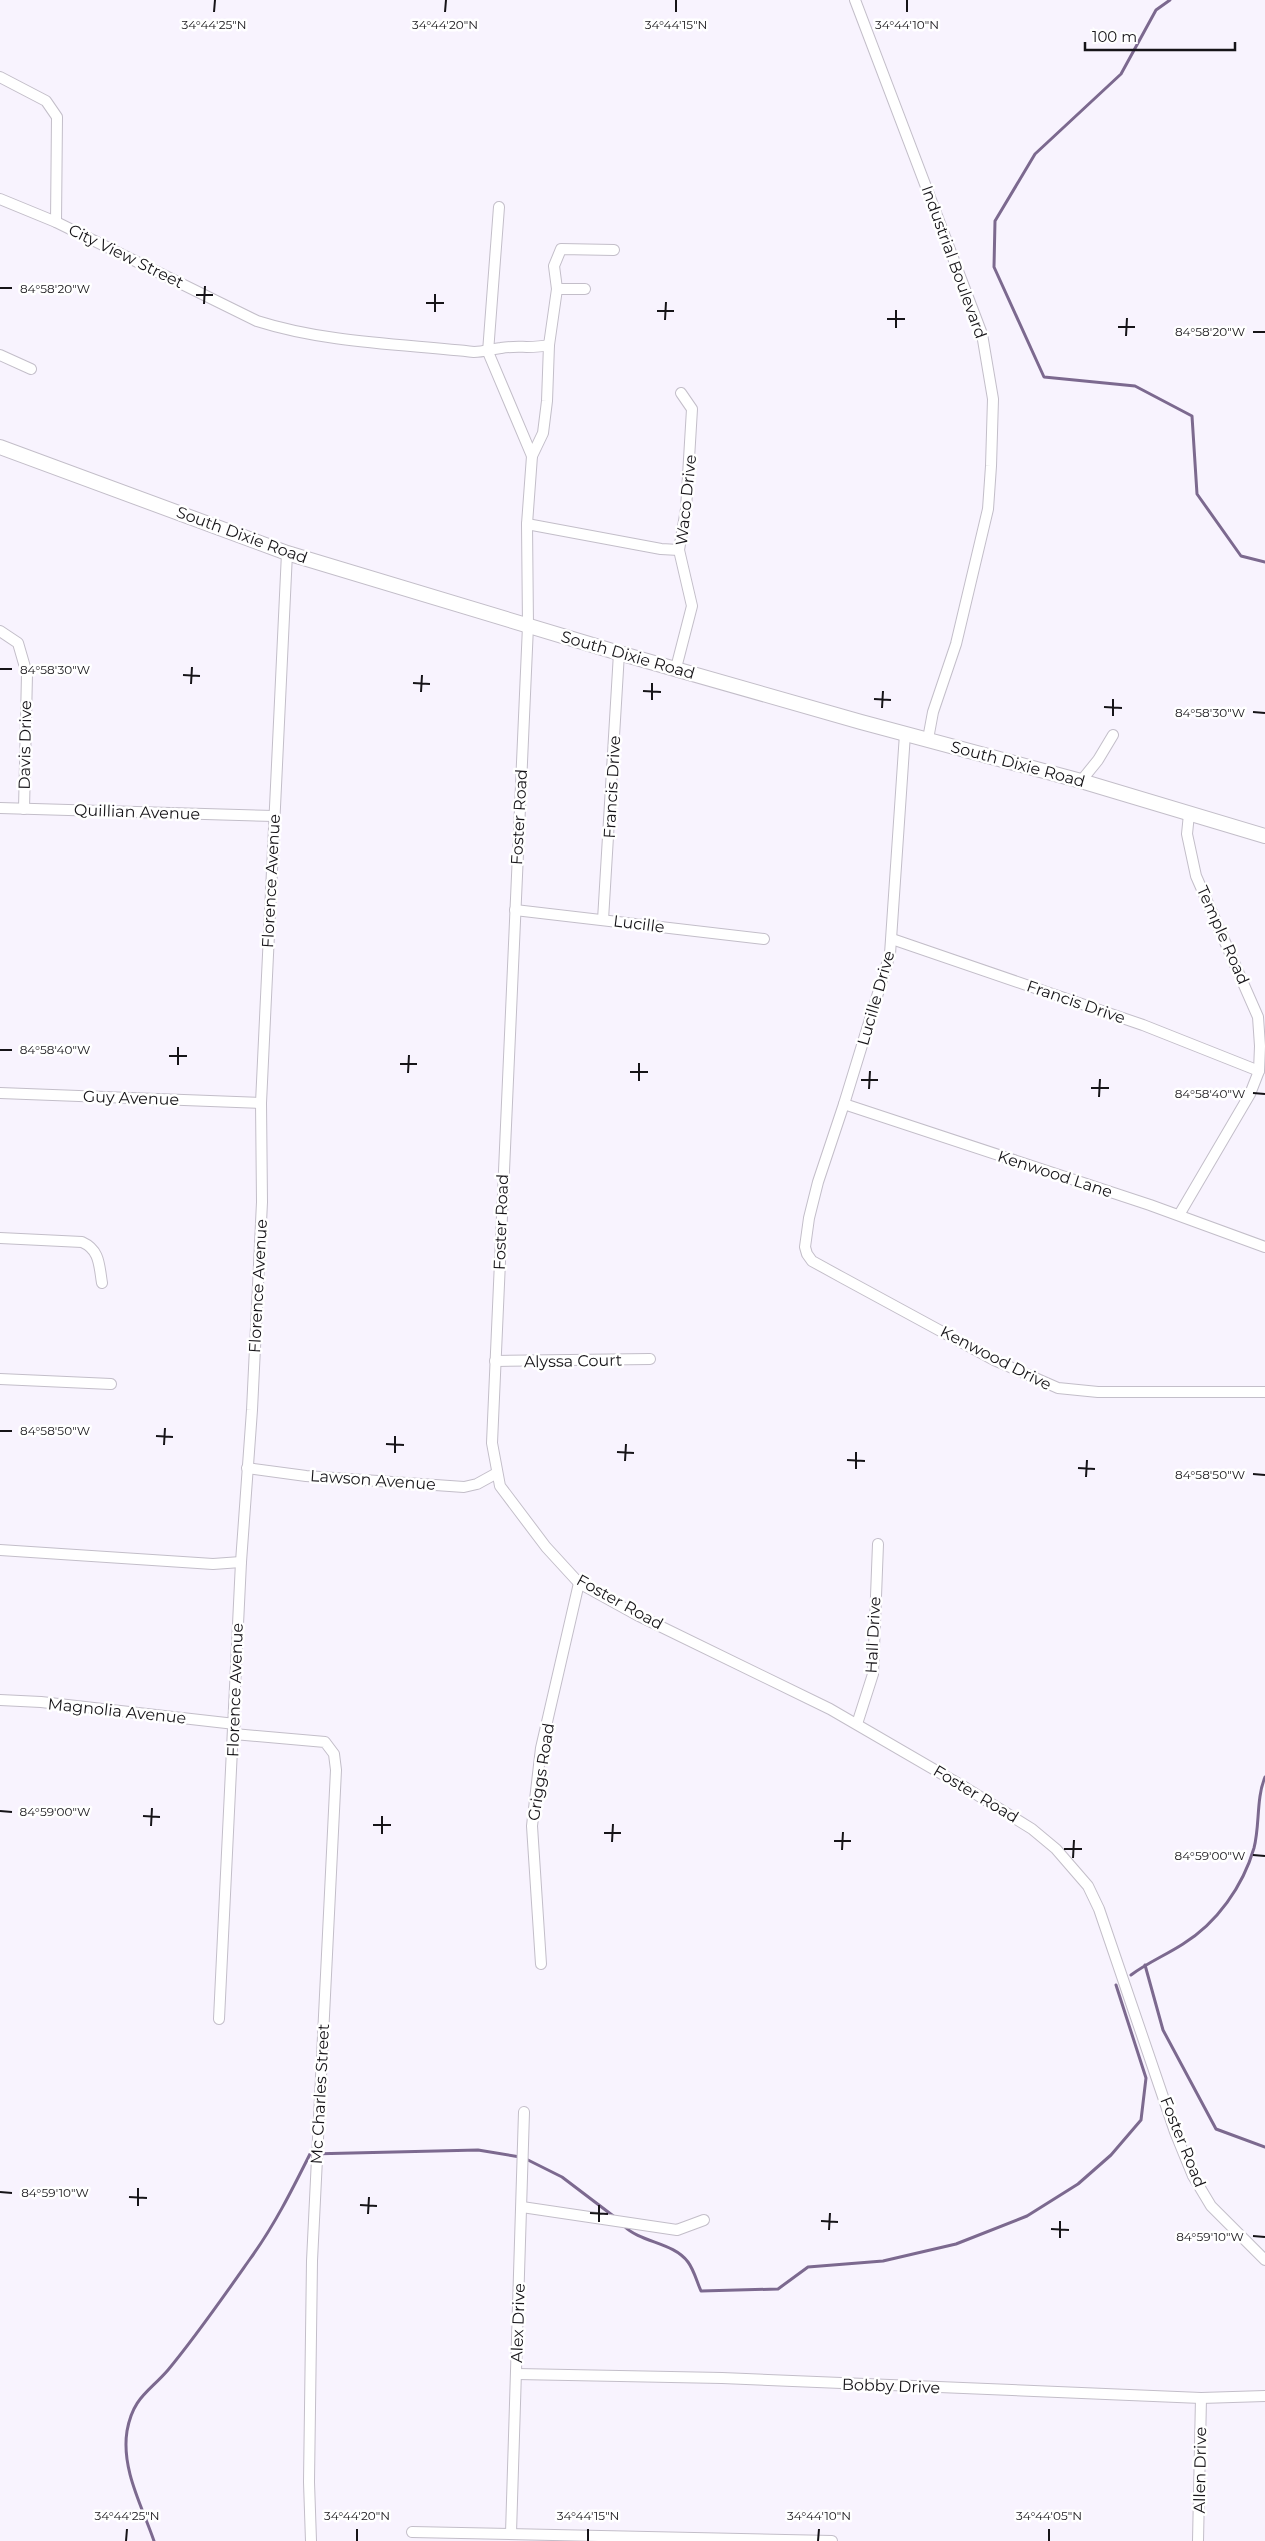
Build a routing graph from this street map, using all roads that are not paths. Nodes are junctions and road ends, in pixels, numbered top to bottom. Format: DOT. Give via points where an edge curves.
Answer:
graph roads {
  1 [pos="855,0"];
  2 [pos="0,77"];
  3 [pos="0,199"];
  4 [pos="499,207"];
  5 [pos="56,222"];
  6 [pos="614,250"];
  7 [pos="557,289"];
  8 [pos="585,289"];
  9 [pos="549,345"];
  10 [pos="488,352"];
  11 [pos="0,355"];
  12 [pos="31,369"];
  13 [pos="681,393"];
  14 [pos="0,446"];
  15 [pos="532,456"];
  16 [pos="527,524"];
  17 [pos="679,550"];
  18 [pos="287,553"];
  19 [pos="528,626"];
  20 [pos="0,631"];
  21 [pos="619,653"];
  22 [pos="676,668"];
  23 [pos="905,734"];
  24 [pos="1114,735"];
  25 [pos="928,739"];
  26 [pos="1081,781"];
  27 [pos="0,808"];
  28 [pos="24,809"];
  29 [pos="1190,814"];
  30 [pos="274,816"];
  31 [pos="1265,836"];
  32 [pos="515,910"];
  33 [pos="603,920"];
  34 [pos="764,938"];
  35 [pos="892,939"];
  36 [pos="1258,1071"];
  37 [pos="0,1093"];
  38 [pos="261,1103"];
  39 [pos="844,1104"];
  40 [pos="1179,1215"];
  41 [pos="0,1238"];
  42 [pos="1265,1247"];
  43 [pos="807,1254"];
  44 [pos="102,1283"];
  45 [pos="650,1359"];
  46 [pos="495,1361"];
  47 [pos="0,1379"];
  48 [pos="111,1384"];
  49 [pos="1265,1392"];
  50 [pos="247,1468"];
  51 [pos="497,1474"];
  52 [pos="878,1544"];
  53 [pos="0,1550"];
  54 [pos="240,1562"];
  55 [pos="579,1584"];
  56 [pos="0,1700"];
  57 [pos="857,1724"];
  58 [pos="234,1729"];
  59 [pos="542,1964"];
  60 [pos="219,2019"];
  61 [pos="524,2112"];
  62 [pos="522,2207"];
  63 [pos="704,2220"];
  64 [pos="1265,2260"];
  65 [pos="517,2374"];
  66 [pos="1265,2396"];
  67 [pos="1201,2398"];
  68 [pos="412,2532"];
  69 [pos="511,2533"];
  70 [pos="311,2541"];
  71 [pos="832,2541"];
  72 [pos="1198,2541"];
  1 -- 25 [label="street, Industrial Boulevard" via="982,334 993,399 988,509 956,644 933,712"];
  2 -- 5 [label="street" via="46,101 57,117"];
  3 -- 5 [label="street, City View Street"];
  4 -- 10 [label="street"];
  5 -- 10 [label="street, City View Street" via="257,321 281,329"];
  6 -- 7 [label="street" via="561,249 554,266"];
  7 -- 8 [label="street"];
  7 -- 9 [label="street"];
  9 -- 10 [label="street, City View Street" via="534,349 502,347"];
  9 -- 15 [label="street" via="543,432"];
  10 -- 15 [label="street"];
  11 -- 12 [label="street"];
  13 -- 17 [label="street, Waco Drive" via="692,409 686,509"];
  14 -- 18 [label="main road, South Dixie Road"];
  15 -- 16 [label="street"];
  16 -- 17 [label="street"];
  16 -- 19 [label="street"];
  17 -- 22 [label="street, Waco Drive" via="692,606"];
  18 -- 19 [label="main road, South Dixie Road"];
  18 -- 30 [label="street, Florence Avenue"];
  19 -- 21 [label="main road, South Dixie Road"];
  19 -- 32 [label="street, Foster Road"];
  20 -- 28 [label="street, Davis Drive" via="18,644 26,674"];
  21 -- 22 [label="main road, South Dixie Road"];
  21 -- 33 [label="street, Francis Drive"];
  22 -- 23 [label="main road, South Dixie Road"];
  23 -- 25 [label="main road, South Dixie Road"];
  23 -- 35 [label="street, Lucille Drive"];
  24 -- 26 [label="street"];
  25 -- 26 [label="main road, South Dixie Road"];
  26 -- 29 [label="main road, South Dixie Road"];
  27 -- 28 [label="street, Quillian Avenue"];
  28 -- 30 [label="street, Quillian Avenue"];
  29 -- 31 [label="main road, South Dixie Road"];
  29 -- 36 [label="street, Temple Road" via="1187,834 1196,876 1258,1017"];
  30 -- 38 [label="street, Florence Avenue"];
  32 -- 33 [label="street, Lucille"];
  32 -- 46 [label="street, Foster Road"];
  33 -- 34 [label="street, Lucille"];
  35 -- 36 [label="street, Francis Drive" via="1143,1025"];
  35 -- 39 [label="street, Lucille Drive"];
  36 -- 40 [label="street, Temple Road" via="1250,1094"];
  37 -- 38 [label="street, Guy Avenue"];
  38 -- 50 [label="street, Florence Avenue" via="262,1212"];
  39 -- 40 [label="street, Kenwood Lane"];
  39 -- 43 [label="street, Lucille Drive" via="809,1218"];
  40 -- 42 [label="street, Kenwood Lane"];
  41 -- 44 [label="street" via="82,1242 97,1252"];
  43 -- 49 [label="street, Kenwood Drive" via="812,1261 994,1360 1058,1388 1098,1392"];
  45 -- 46 [label="street, Alyssa Court"];
  46 -- 51 [label="street, Foster Road" via="492,1443"];
  47 -- 48 [label="street"];
  50 -- 51 [label="street, Lawson Avenue" via="306,1476 464,1487"];
  50 -- 54 [label="street, Florence Avenue"];
  51 -- 55 [label="street, Foster Road" via="500,1486 546,1548"];
  52 -- 57 [label="street, Hall Drive" via="872,1674"];
  53 -- 54 [label="street" via="213,1564"];
  54 -- 58 [label="street, Florence Avenue"];
  55 -- 57 [label="street, Foster Road"];
  55 -- 59 [label="street, Griggs Road" via="541,1748 532,1826"];
  56 -- 58 [label="street, Magnolia Avenue" via="41,1702"];
  57 -- 64 [label="street, Foster Road" via="1032,1829 1056,1849 1088,1886 1099,1909 1193,2176 1211,2206"];
  58 -- 60 [label="street, Florence Avenue"];
  58 -- 70 [label="street, Mc Charles Street" via="325,1742 334,1754 336,1770 312,2261"];
  61 -- 62 [label="street, Alex Drive"];
  62 -- 63 [label="street" via="677,2230"];
  62 -- 65 [label="street, Alex Drive"];
  65 -- 67 [label="street, Bobby Drive" via="722,2378"];
  65 -- 69 [label="street, Alex Drive"];
  66 -- 67 [label="street, Bobby Drive"];
  67 -- 72 [label="street, Allen Drive"];
  68 -- 69 [label="street"];
  69 -- 71 [label="street"];
}
